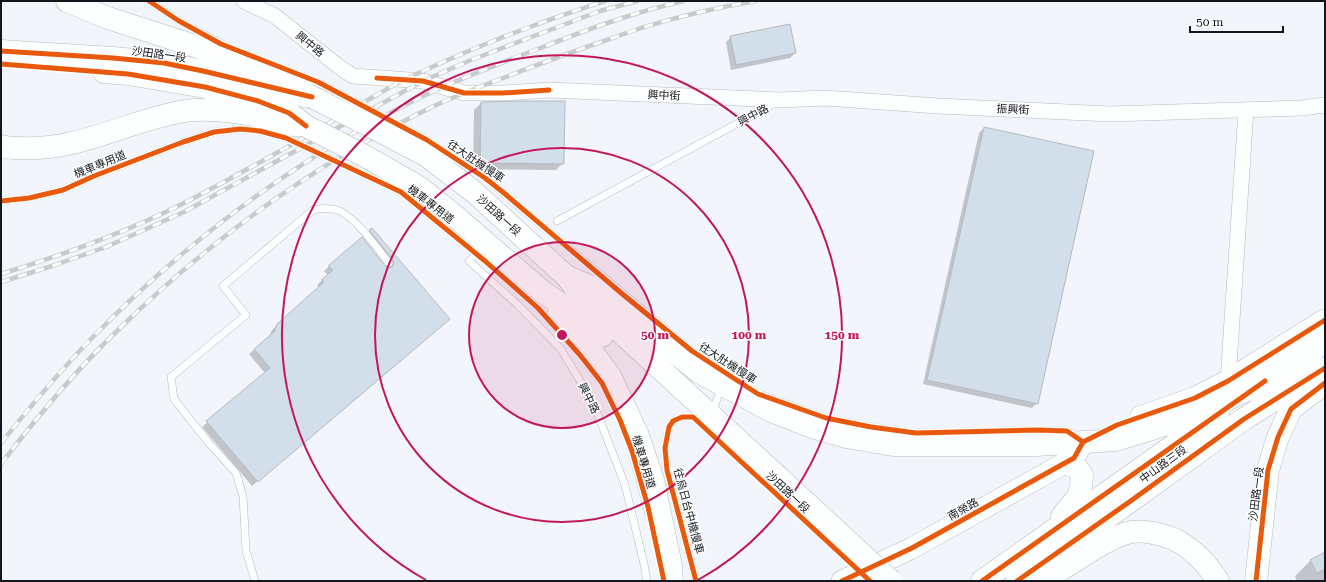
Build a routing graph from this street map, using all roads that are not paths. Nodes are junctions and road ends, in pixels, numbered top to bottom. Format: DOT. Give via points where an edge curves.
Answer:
graph roads {
  1 [pos="67,1"];
  2 [pos="149,1"];
  3 [pos="244,1"];
  4 [pos="1,51"];
  5 [pos="1,64"];
  6 [pos="315,90"];
  7 [pos="549,90"];
  8 [pos="780,100"];
  9 [pos="1325,105"];
  10 [pos="1246,110"];
  11 [pos="306,126"];
  12 [pos="1,146"];
  13 [pos="427,148"];
  14 [pos="410,190"];
  15 [pos="1,201"];
  16 [pos="557,221"];
  17 [pos="475,256"];
  18 [pos="389,263"];
  19 [pos="567,277"];
  20 [pos="543,292"];
  21 [pos="1325,320"];
  22 [pos="1325,342"];
  23 [pos="1325,368"];
  24 [pos="723,378"];
  25 [pos="1228,381"];
  26 [pos="1265,381"];
  27 [pos="1325,383"];
  28 [pos="693,417"];
  29 [pos="1083,442"];
  30 [pos="1065,463"];
  31 [pos="774,477"];
  32 [pos="1041,540"];
  33 [pos="255,581"];
  34 [pos="647,581"];
  35 [pos="664,581"];
  36 [pos="672,581"];
  37 [pos="696,581"];
  38 [pos="842,581"];
  39 [pos="870,581"];
  40 [pos="891,581"];
  41 [pos="897,581"];
  42 [pos="982,581"];
  43 [pos="1016,581"];
  44 [pos="1034,581"];
  45 [pos="1047,581"];
  46 [pos="1213,581"];
  47 [pos="1218,581"];
  48 [pos="1256,581"];
  1 -- 6 [label="main road" via="108,18 273,73"];
  2 -- 6 [label="lane" via="179,21"];
  3 -- 7 [label="street, 興中路" via="275,16 353,76 423,81 464,93"];
  4 -- 6 [label="main road, 沙田路一段" via="164,63"];
  5 -- 11 [label="main road, 沙田路一段" via="128,74 205,87 258,101 289,113"];
  6 -- 13 [label="main road, 沙田路一段, bridge" via="374,128"];
  7 -- 8 [label="street, 興中街"];
  8 -- 10 [label="street, 振興街" via="825,98 1110,114"];
  8 -- 16 [label="lane, 興中路"];
  9 -- 10 [label="street, 振興街"];
  10 -- 25 [label="street"];
  11 -- 12 [label="main road" via="235,112 186,111 60,146 29,149"];
  11 -- 14 [label="main road, 沙田路一段, bridge" via="365,156"];
  13 -- 19 [label="main road, 沙田路一段"];
  13 -- 24 [label="lane, 往大肚機慢車" via="485,178"];
  14 -- 15 [label="lane, 機車專用道, bridge" via="286,138 240,129 214,132 183,142 63,190"];
  14 -- 20 [label="main road, 沙田路一段" via="455,216"];
  14 -- 35 [label="lane, 機車專用道" via="538,308 602,383 632,451 648,507"];
  17 -- 34 [label="lane, 興中路" via="468,261 518,305 560,348 596,410 625,485"];
  18 -- 33 [label="lane" via="358,225 339,210 313,210 223,286 246,315 171,377 174,398 236,473 243,496 246,551"];
  19 -- 24 [label="main road" via="592,287 699,372"];
  19 -- 31 [label="main road, 沙田路一段" via="582,297"];
  20 -- 28 [label="main road, 沙田路一段" via="582,318"];
  20 -- 36 [label="main road, 沙田路一段" via="610,376 637,433 653,480"];
  21 -- 25 [label="main road"];
  22 -- 26 [label="main road, 中山路三段"];
  23 -- 43 [label="main road, 中山路三段" via="1244,419"];
  24 -- 29 [label="main road" via="770,410 846,437 893,445 1036,445"];
  24 -- 31 [label="lane" via="714,408"];
  25 -- 29 [label="main road" via="1195,398 1117,425"];
  26 -- 29 [label="main road" via="1194,416 1116,440"];
  26 -- 32 [label="main road, 中山路三段"];
  27 -- 48 [label="main road, 沙田路一段" via="1292,409 1278,437 1268,470"];
  28 -- 31 [label="main road, 沙田路一段"];
  28 -- 37 [label="lane, 往烏日台中機慢車" via="682,417 673,421 669,427 666,448 667,470"];
  29 -- 30 [label="street, 南榮路" via="1074,458"];
  30 -- 32 [label="main road" via="1077,468 1082,474 1078,497"];
  30 -- 38 [label="street, 南榮路" via="912,548"];
  31 -- 39 [label="main road, 沙田路一段"];
  31 -- 40 [label="main road, 沙田路一段, bridge"];
  31 -- 41 [label="lane"];
  32 -- 42 [label="main road, 中山路三段"];
  44 -- 47 [label="main road" via="1051,576 1100,546 1128,533 1148,532 1168,536 1184,544 1202,558"];
  45 -- 46 [label="lane" via="1128,537 1148,537 1182,548 1198,560"];
}
